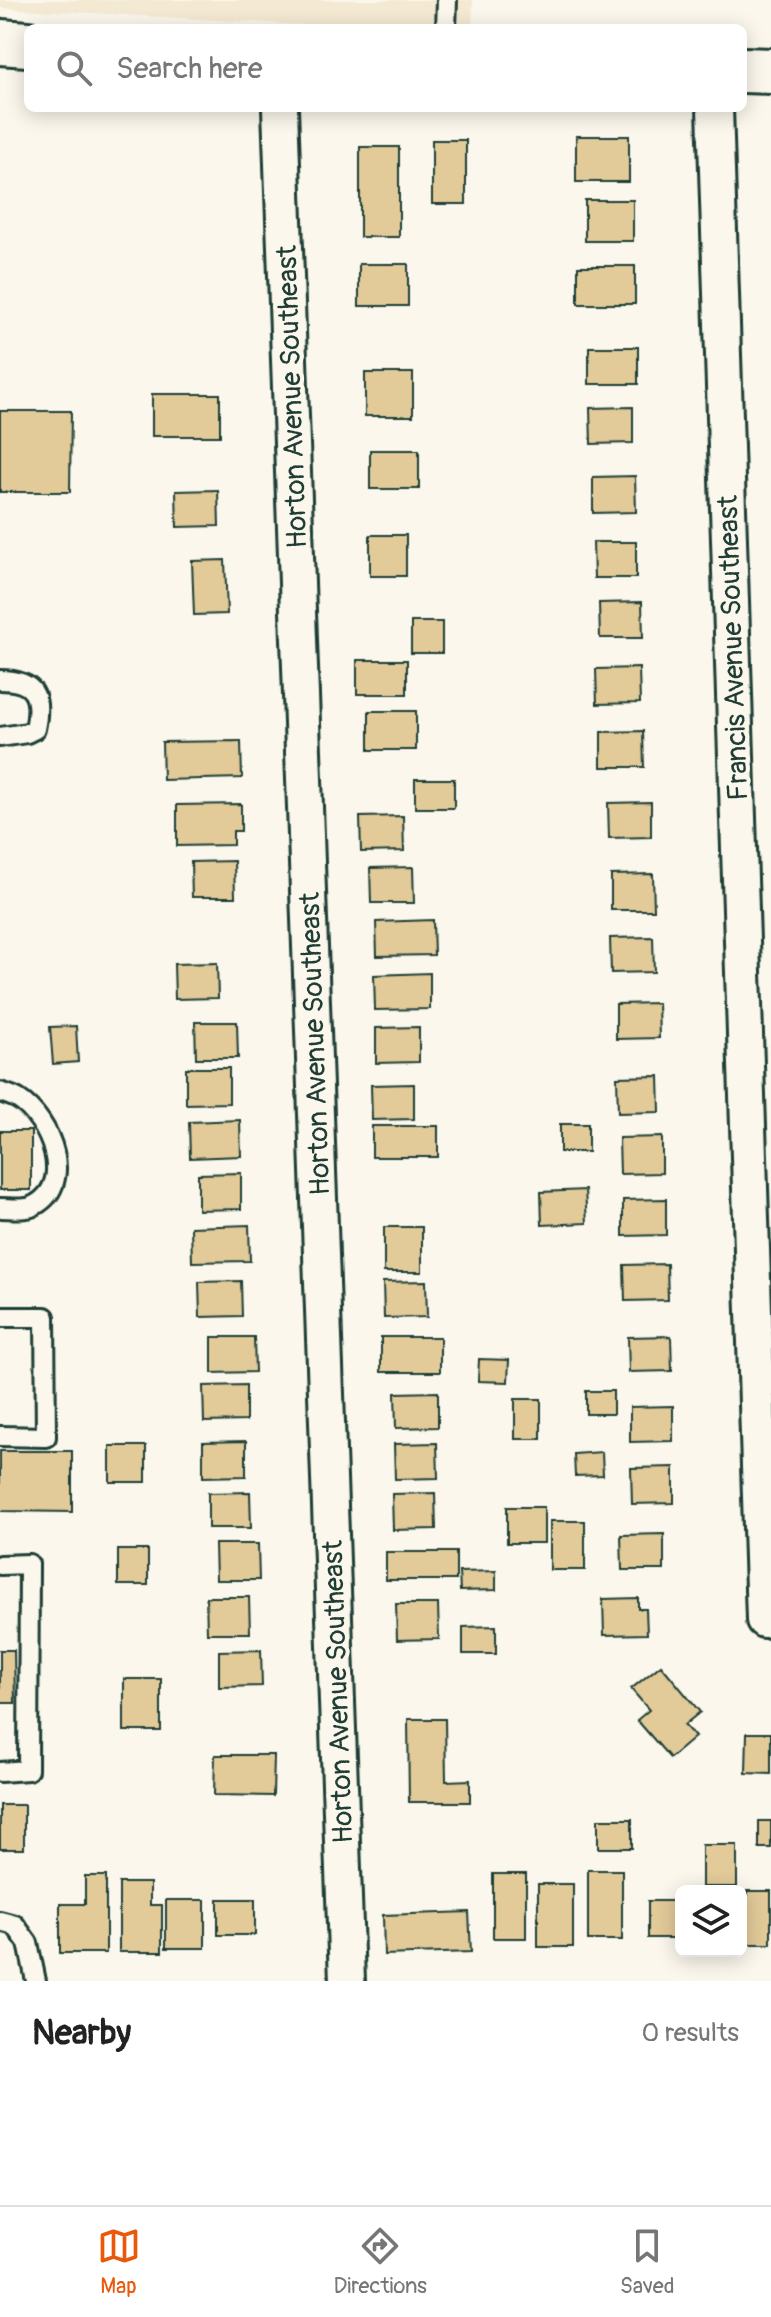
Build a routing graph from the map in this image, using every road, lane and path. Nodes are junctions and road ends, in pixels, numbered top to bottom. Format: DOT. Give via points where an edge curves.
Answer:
graph roads {
  1 [pos="447,0"];
  2 [pos="446,24"];
  3 [pos="0,42"];
  4 [pos="24,44"];
  5 [pos="747,70"];
  6 [pos="771,71"];
  7 [pos="280,112"];
  8 [pos="715,112"];
  9 [pos="0,680"];
  10 [pos="0,737"];
  11 [pos="0,1092"];
  12 [pos="0,1208"];
  13 [pos="0,1317"];
  14 [pos="0,1436"];
  15 [pos="0,1565"];
  16 [pos="764,1620"];
  17 [pos="0,1772"];
  18 [pos="0,1921"];
  19 [pos="36,1981"];
  20 [pos="347,1981"];
  1 -- 2 [label="lane"];
  3 -- 4 [label="street"];
  5 -- 6 [label="street"];
  7 -- 20 [label="street, Horton Avenue Southeast"];
  8 -- 16 [label="street, Francis Avenue Southeast"];
  9 -- 10 [label="lane" via="30,686 38,714 35,729"];
  11 -- 12 [label="lane" via="35,1114 56,1158 46,1196 29,1208"];
  13 -- 14 [label="lane" via="45,1317 46,1437"];
  15 -- 17 [label="lane" via="29,1564 28,1770"];
  18 -- 19 [label="lane" via="15,1925 28,1943"];
}
